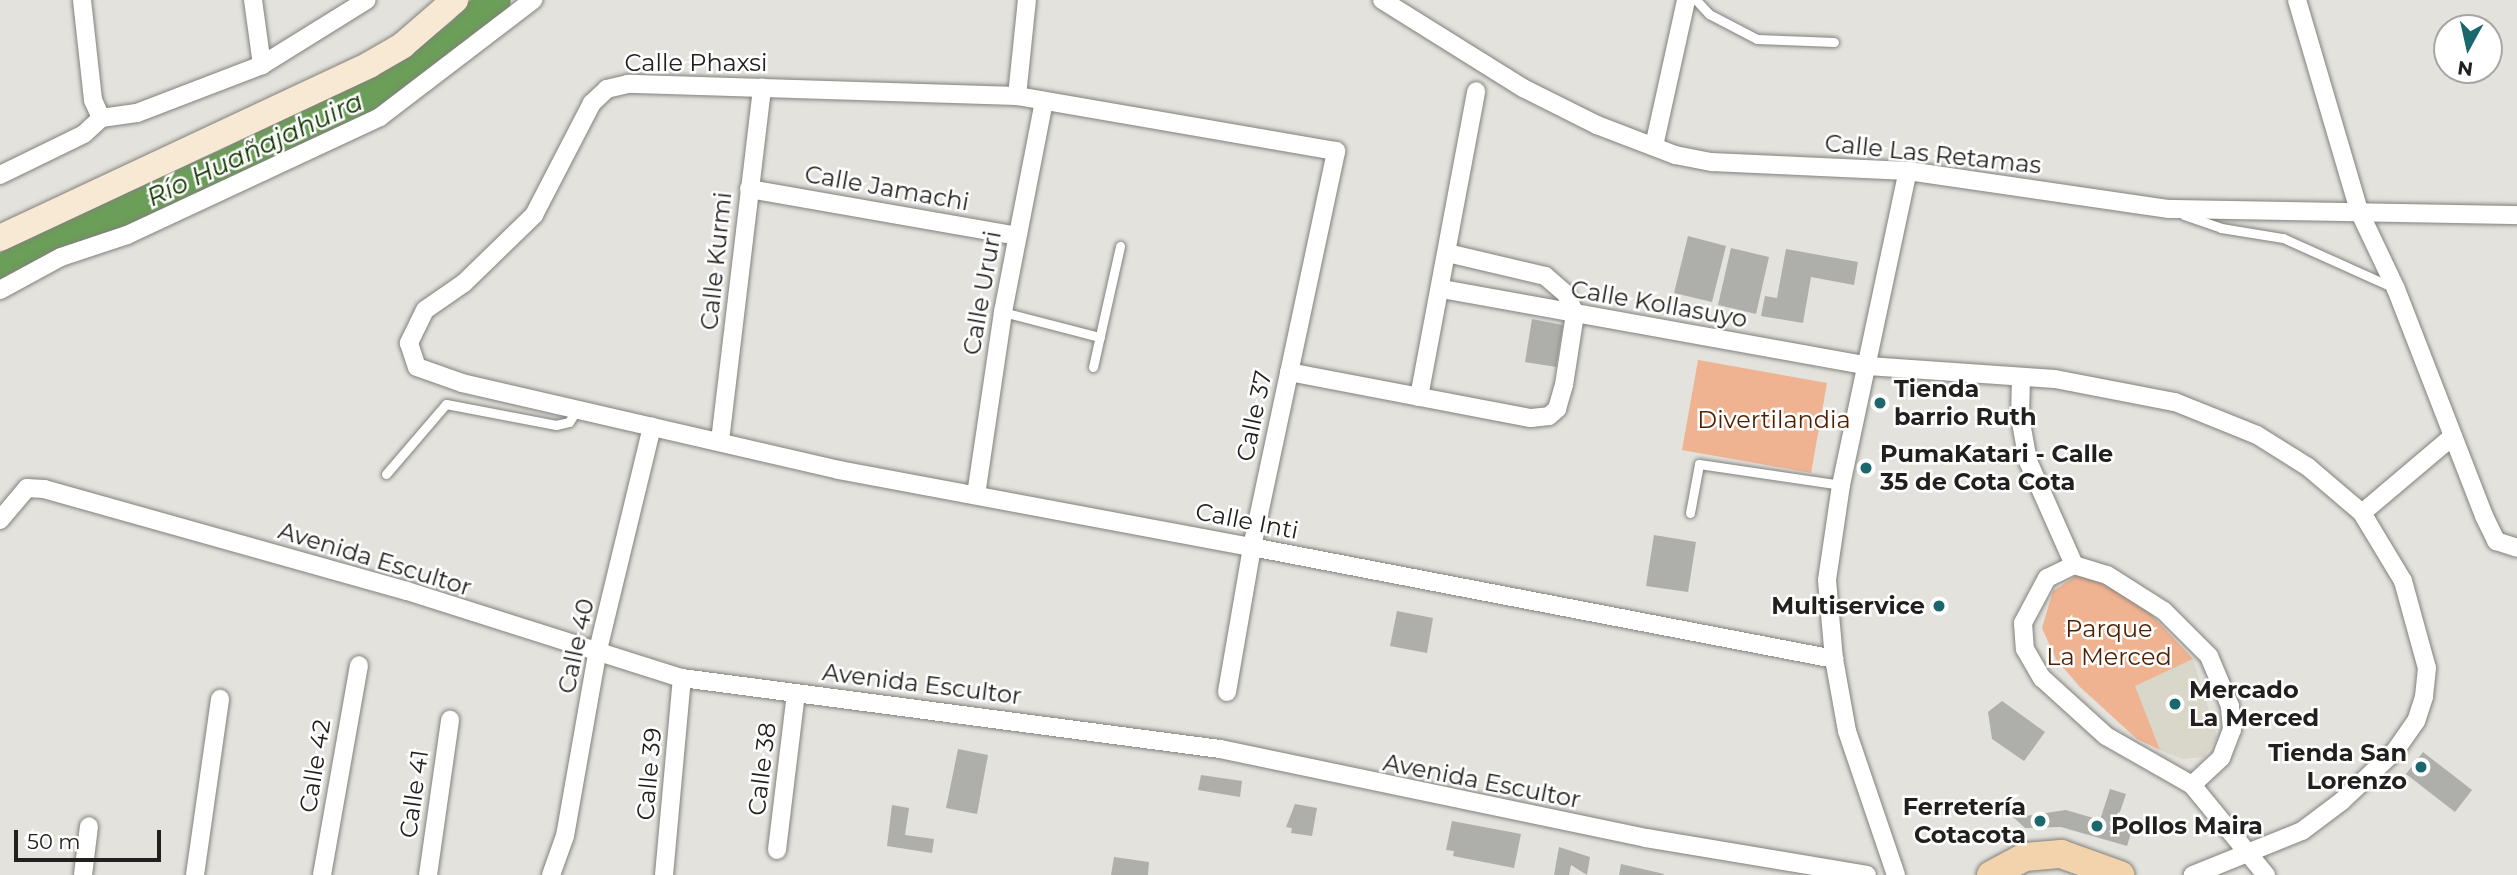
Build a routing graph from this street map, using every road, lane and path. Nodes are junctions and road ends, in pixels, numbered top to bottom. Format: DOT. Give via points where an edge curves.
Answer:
graph roads {
  1 [pos="82,0"];
  2 [pos="253,0"];
  3 [pos="367,0"];
  4 [pos="455,0"];
  5 [pos="533,0"];
  6 [pos="1027,0"];
  7 [pos="1382,0"];
  8 [pos="1686,0"];
  9 [pos="1696,0"];
  10 [pos="2297,0"];
  11 [pos="1834,42"];
  12 [pos="262,65"];
  13 [pos="762,87"];
  14 [pos="1476,91"];
  15 [pos="1017,96"];
  16 [pos="1044,101"];
  17 [pos="102,118"];
  18 [pos="1654,146"];
  19 [pos="1336,151"];
  20 [pos="1908,172"];
  21 [pos="0,174"];
  22 [pos="749,189"];
  23 [pos="2169,209"];
  24 [pos="2359,211"];
  25 [pos="2517,215"];
  26 [pos="1017,236"];
  27 [pos="0,238"];
  28 [pos="1120,246"];
  29 [pos="1448,253"];
  30 [pos="1442,289"];
  31 [pos="2396,289"];
  32 [pos="0,290"];
  33 [pos="1003,312"];
  34 [pos="1575,314"];
  35 [pos="1100,337"];
  36 [pos="1868,366"];
  37 [pos="1093,367"];
  38 [pos="1289,372"];
  39 [pos="2021,377"];
  40 [pos="1419,397"];
  41 [pos="577,409"];
  42 [pos="652,427"];
  43 [pos="2453,436"];
  44 [pos="720,441"];
  45 [pos="386,474"];
  46 [pos="1841,485"];
  47 [pos="976,495"];
  48 [pos="1690,513"];
  49 [pos="2362,513"];
  50 [pos="0,520"];
  51 [pos="1252,547"];
  52 [pos="2517,548"];
  53 [pos="2074,565"];
  54 [pos="597,654"];
  55 [pos="1834,659"];
  56 [pos="359,665"];
  57 [pos="682,678"];
  58 [pos="1227,692"];
  59 [pos="796,694"];
  60 [pos="220,699"];
  61 [pos="450,720"];
  62 [pos="2192,785"];
  63 [pos="89,826"];
  64 [pos="777,850"];
  65 [pos="2246,855"];
  66 [pos="83,875"];
  67 [pos="195,875"];
  68 [pos="322,875"];
  69 [pos="428,875"];
  70 [pos="551,875"];
  71 [pos="664,875"];
  72 [pos="1867,875"];
  73 [pos="1896,875"];
  74 [pos="1991,875"];
  75 [pos="2120,875"];
  76 [pos="2193,875"];
  77 [pos="2266,875"];
  1 -- 17 [label="street" via="93,100"];
  2 -- 12 [label="street"];
  3 -- 12 [label="street"];
  4 -- 27 [label="main road" via="403,45 369,65"];
  5 -- 32 [label="street" via="380,117 127,234 61,257"];
  6 -- 15 [label="street"];
  7 -- 18 [label="street, Calle Las Retamas" via="1524,88 1597,125"];
  8 -- 18 [label="street"];
  9 -- 11 [label="lane" via="1709,14 1756,38"];
  10 -- 24 [label="street"];
  12 -- 17 [label="street" via="137,113"];
  13 -- 15 [label="street, Calle Phaxsi"];
  13 -- 22 [label="street, Calle Kurmi"];
  13 -- 41 [label="street, Calle Phaxsi" via="628,84 607,89 592,103 534,215 464,283 425,310 409,343 417,367 462,383"];
  14 -- 29 [label="street"];
  15 -- 16 [label="street, Calle Phaxsi"];
  16 -- 19 [label="street, Calle Phaxsi"];
  16 -- 26 [label="street, Calle Ururi"];
  17 -- 21 [label="street" via="84,134"];
  18 -- 20 [label="street, Calle Las Retamas" via="1712,162"];
  19 -- 38 [label="street, Calle 37"];
  20 -- 23 [label="street, Calle Las Retamas"];
  20 -- 36 [label="street"];
  22 -- 26 [label="street, Calle Jamachi"];
  22 -- 44 [label="street, Calle Kurmi"];
  23 -- 24 [label="street, Calle Las Retamas"];
  23 -- 31 [label="lane" via="2221,228 2283,238"];
  24 -- 25 [label="street, Calle Las Retamas"];
  24 -- 31 [label="street"];
  26 -- 33 [label="street, Calle Ururi"];
  28 -- 35 [label="lane"];
  29 -- 30 [label="street"];
  29 -- 34 [label="street" via="1545,276 1566,294"];
  30 -- 34 [label="street, Calle Kollasuyo"];
  30 -- 40 [label="street"];
  31 -- 43 [label="street"];
  33 -- 35 [label="lane"];
  33 -- 47 [label="street, Calle Ururi"];
  34 -- 36 [label="street, Calle Kollasuyo"];
  34 -- 40 [label="street" via="1558,409 1549,416 1531,418"];
  35 -- 37 [label="lane"];
  36 -- 39 [label="street, Calle Kollasuyo"];
  36 -- 46 [label="street"];
  38 -- 40 [label="street"];
  38 -- 51 [label="street, Calle 37"];
  39 -- 49 [label="street, Calle Kollasuyo" via="2175,402 2217,417 2308,467"];
  39 -- 53 [label="street" via="2020,417 2028,461"];
  41 -- 42 [label="street, Calle Phaxsi"];
  41 -- 45 [label="lane" via="569,422 556,425 446,404"];
  42 -- 44 [label="street, Calle Inti"];
  42 -- 54 [label="street, Calle 40"];
  43 -- 49 [label="street"];
  43 -- 52 [label="street" via="2496,541"];
  44 -- 47 [label="street, Calle Inti" via="839,470"];
  46 -- 48 [label="lane" via="1699,464"];
  46 -- 55 [label="street" via="1827,580"];
  47 -- 51 [label="street, Calle Inti"];
  49 -- 65 [label="street, Calle Kollasuyo" via="2403,581 2420,637 2427,668 2416,721 2395,751 2342,801 2302,831"];
  50 -- 54 [label="street, Avenida Escultor" via="27,488 44,489 407,591"];
  51 -- 55 [label="street, Calle Inti"];
  51 -- 58 [label="street, Calle 37"];
  53 -- 62 [label="street" via="2138,591 2209,656 2230,706 2232,730 2221,758"];
  53 -- 62 [label="street" via="2047,578 2023,623 2025,649 2032,664 2056,694 2106,737"];
  54 -- 57 [label="street, Avenida Escultor"];
  54 -- 70 [label="street, Calle 40" via="565,836"];
  55 -- 73 [label="street" via="1847,731"];
  56 -- 68 [label="street, Calle 42"];
  57 -- 59 [label="street, Avenida Escultor"];
  57 -- 71 [label="street, Calle 39"];
  59 -- 64 [label="street, Calle 38"];
  59 -- 72 [label="street, Avenida Escultor" via="1220,749 1646,838"];
  60 -- 67 [label="street"];
  61 -- 69 [label="street, Calle 41"];
  62 -- 65 [label="street"];
  63 -- 66 [label="street"];
  65 -- 76 [label="street, Calle Kollasuyo"];
  65 -- 77 [label="street"];
  74 -- 75 [label="main road" via="2025,857 2061,854"];
}
